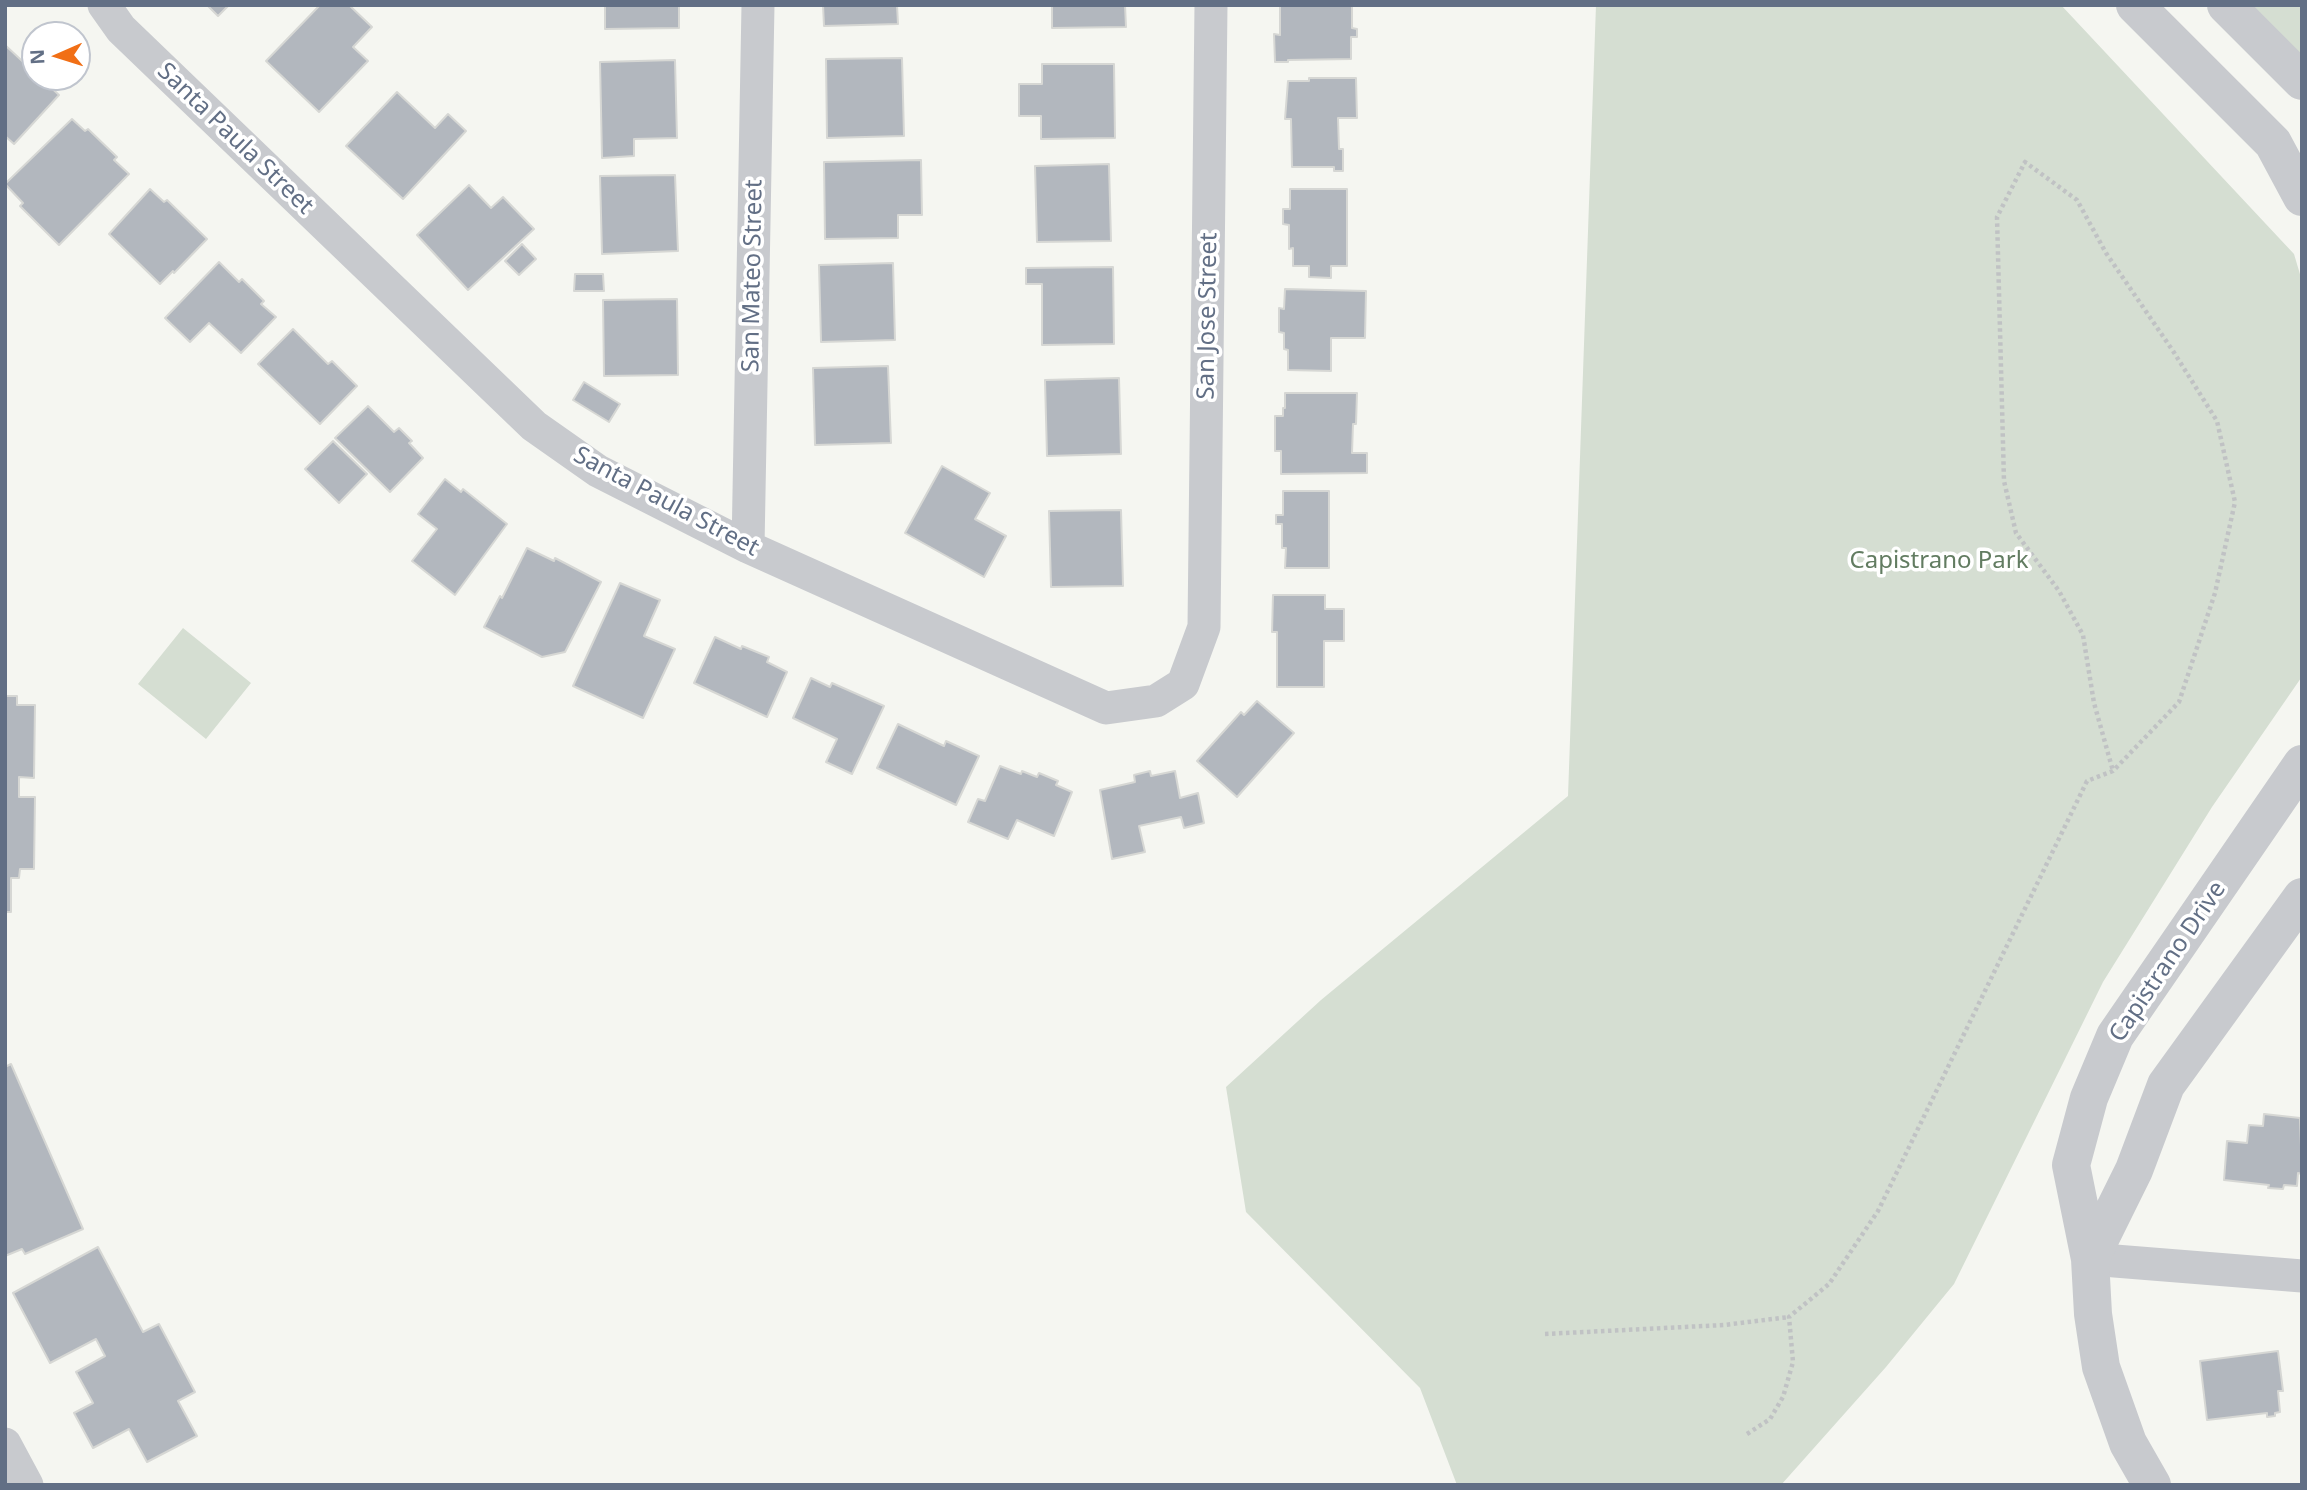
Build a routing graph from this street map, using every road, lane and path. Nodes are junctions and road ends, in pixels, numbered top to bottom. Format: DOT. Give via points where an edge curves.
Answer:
graph roads {
  1 [pos="104,5"];
  2 [pos="758,5"];
  3 [pos="1211,5"];
  4 [pos="2135,5"];
  5 [pos="2226,5"];
  6 [pos="2302,81"];
  7 [pos="2302,197"];
  8 [pos="748,547"];
  9 [pos="1204,627"];
  10 [pos="2302,764"];
  11 [pos="2113,771"];
  12 [pos="2302,897"];
  13 [pos="2090,1259"];
  14 [pos="2302,1276"];
  15 [pos="1789,1317"];
  16 [pos="1545,1334"];
  17 [pos="1747,1434"];
  18 [pos="5,1444"];
  19 [pos="27,1485"];
  20 [pos="2152,1485"];
  1 -- 8 [label="street, Santa Paula Street" via="121,29 534,426 598,471"];
  2 -- 8 [label="street, San Mateo Street"];
  3 -- 9 [label="street, San Jose Street"];
  4 -- 7 [label="street" via="2273,143"];
  5 -- 6 [label="street"];
  8 -- 9 [label="street, Santa Paula Street" via="1106,708 1156,702 1183,684"];
  10 -- 13 [label="street, Capistrano Drive" via="2115,1036 2089,1098 2071,1165"];
  11 -- 11 [label="path" via="2094,703 2083,635 2059,591 2016,533 2004,481 1997,217 2025,162 2077,200 2106,253 2217,421 2235,502 2215,593 2179,702"];
  11 -- 15 [label="path" via="2087,781 1878,1212 1829,1284"];
  12 -- 13 [label="street, Capistrano Drive" via="2166,1085 2134,1170"];
  13 -- 14 [label="street"];
  13 -- 20 [label="street, Capistrano Drive" via="2101,1367 2128,1443"];
  15 -- 16 [label="path"];
  15 -- 17 [label="path" via="1793,1362 1783,1397 1770,1419"];
  18 -- 19 [label="street"];
}
